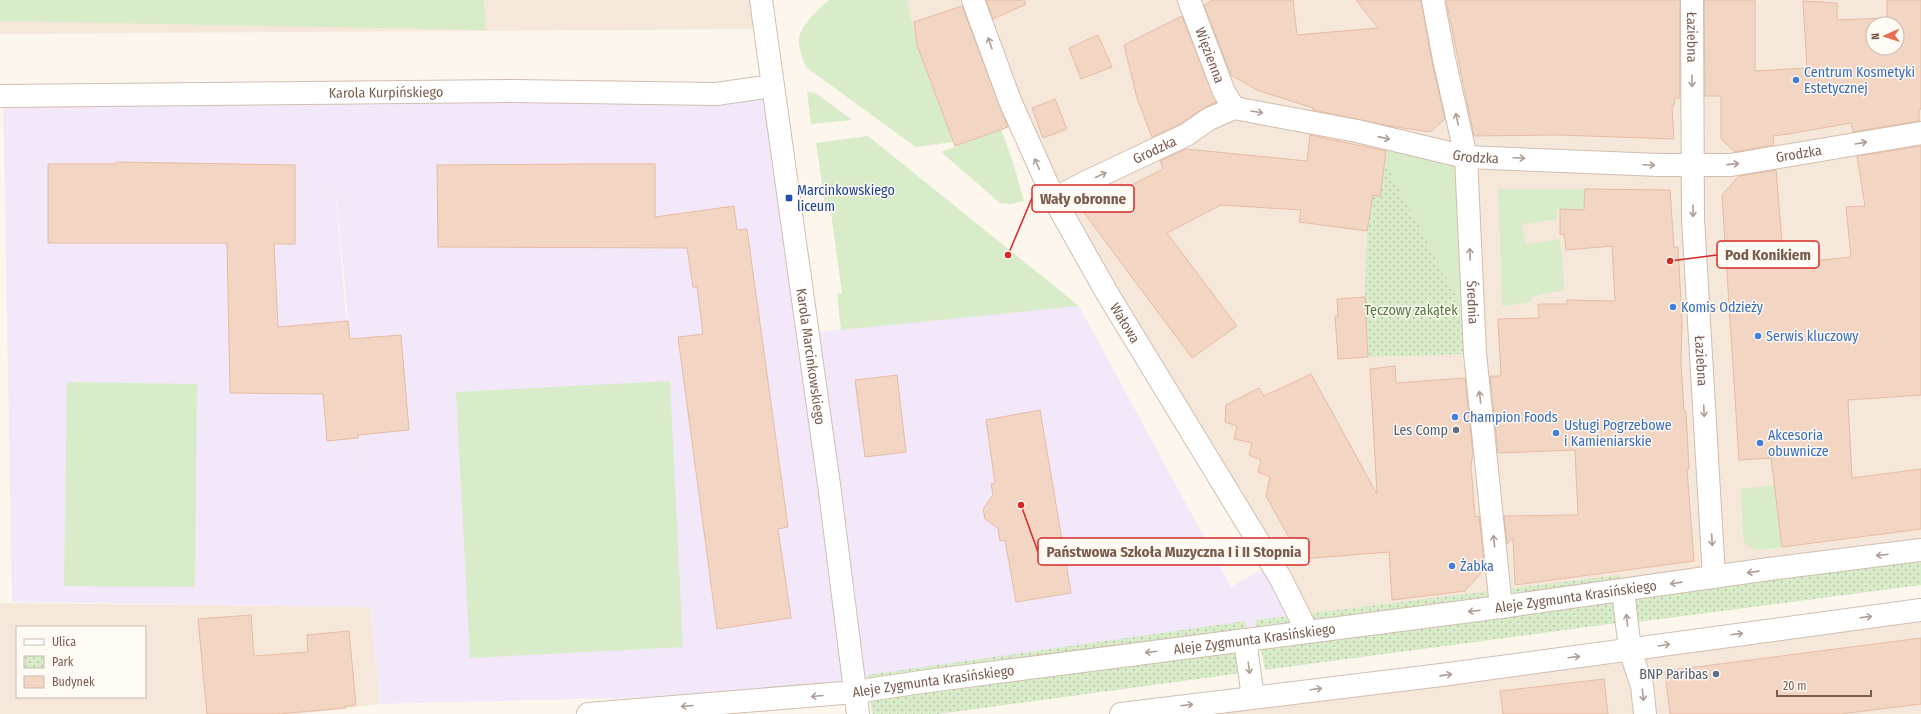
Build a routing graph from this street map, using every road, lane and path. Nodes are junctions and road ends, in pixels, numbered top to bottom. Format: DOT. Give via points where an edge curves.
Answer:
graph roads {
  1 [pos="761,0"];
  2 [pos="973,0"];
  3 [pos="1190,0"];
  4 [pos="1433,0"];
  5 [pos="1692,0"];
  6 [pos="772,86"];
  7 [pos="0,96"];
  8 [pos="1234,108"];
  9 [pos="1921,133"];
  10 [pos="1466,157"];
  11 [pos="1694,165"];
  12 [pos="1054,199"];
  13 [pos="1921,550"];
  14 [pos="1714,577"];
  15 [pos="1623,590"];
  16 [pos="1501,607"];
  17 [pos="1921,610"];
  18 [pos="1307,631"];
  19 [pos="1245,640"];
  20 [pos="1630,650"];
  21 [pos="855,692"];
  22 [pos="1253,697"];
  23 [pos="588,714"];
  24 [pos="858,714"];
  25 [pos="1121,714"];
  26 [pos="1645,714"];
  1 -- 6 [label="street, Karola Marcinkowskiego"];
  12 -- 2 [label="street, Wałowa, one-way" via="1010,101"];
  3 -- 8 [label="street, Więzienna" via="1224,92"];
  10 -- 4 [label="street, Średnia, one-way"];
  5 -- 11 [label="street, Łaziebna, one-way"];
  6 -- 7 [label="street, Karola Kurpińskiego" via="716,94 506,92"];
  6 -- 21 [label="street, Karola Marcinkowskiego" via="830,492"];
  8 -- 10 [label="street, Grodzka, one-way" via="1357,131"];
  12 -- 8 [label="street, Grodzka, one-way" via="1186,135 1209,119"];
  11 -- 9 [label="street, Grodzka, one-way" via="1731,165"];
  10 -- 11 [label="street, Grodzka, one-way"];
  16 -- 10 [label="street, Średnia, one-way" via="1475,353"];
  11 -- 14 [label="street, Łaziebna, one-way" via="1693,219"];
  12 -- 18 [label="street, Wałowa" via="1107,293 1281,579"];
  13 -- 14 [label="street, Aleje Zygmunta Krasińskiego, one-way"];
  14 -- 15 [label="street, Aleje Zygmunta Krasińskiego, one-way"];
  15 -- 16 [label="street, Aleje Zygmunta Krasińskiego"];
  20 -- 15 [label="street, one-way"];
  16 -- 18 [label="street, Aleje Zygmunta Krasińskiego, one-way"];
  20 -- 17 [label="street, one-way"];
  18 -- 19 [label="street, Aleje Zygmunta Krasińskiego"];
  19 -- 21 [label="street, Aleje Zygmunta Krasińskiego, one-way"];
  19 -- 22 [label="street, one-way"];
  22 -- 20 [label="street, one-way"];
  20 -- 26 [label="street, one-way" via="1642,686"];
  21 -- 23 [label="street, Aleje Zygmunta Krasińskiego, one-way"];
  21 -- 24 [label="street, Karola Marcinkowskiego"];
  25 -- 22 [label="street, one-way"];
}
